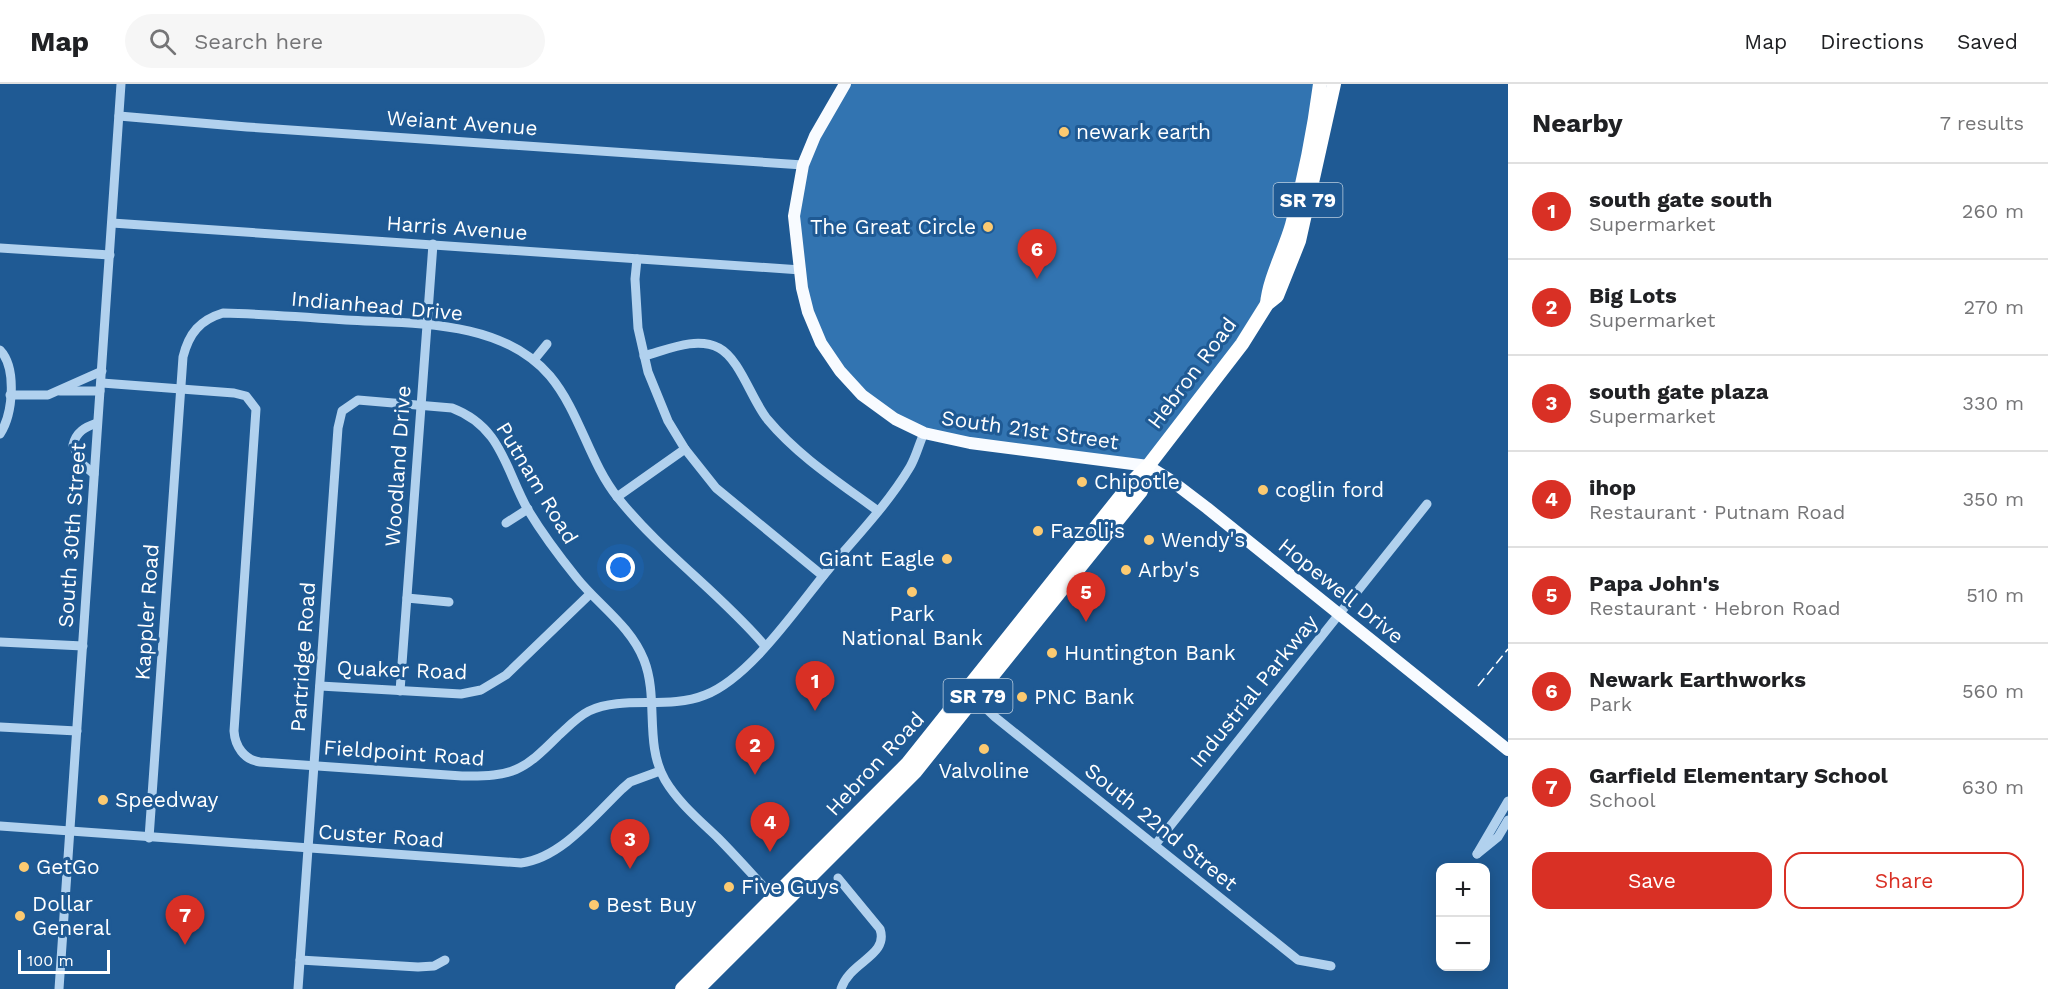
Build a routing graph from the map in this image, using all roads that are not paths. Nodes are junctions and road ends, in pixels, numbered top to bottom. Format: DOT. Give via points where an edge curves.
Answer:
graph roads {
  1 [pos="121,84"];
  2 [pos="845,84"];
  3 [pos="1327,85"];
  4 [pos="119,116"];
  5 [pos="803,165"];
  6 [pos="112,223"];
  7 [pos="433,244"];
  8 [pos="0,248"];
  9 [pos="110,255"];
  10 [pos="637,259"];
  11 [pos="801,270"];
  12 [pos="426,325"];
  13 [pos="547,344"];
  14 [pos="0,350"];
  15 [pos="644,356"];
  16 [pos="534,360"];
  17 [pos="102,371"];
  18 [pos="101,387"];
  19 [pos="180,389"];
  20 [pos="58,391"];
  21 [pos="10,395"];
  22 [pos="420,406"];
  23 [pos="97,423"];
  24 [pos="924,433"];
  25 [pos="0,434"];
  26 [pos="685,449"];
  27 [pos="1148,466"];
  28 [pos="94,474"];
  29 [pos="617,496"];
  30 [pos="1427,504"];
  31 [pos="528,509"];
  32 [pos="878,511"];
  33 [pos="506,523"];
  34 [pos="823,576"];
  35 [pos="590,594"];
  36 [pos="407,598"];
  37 [pos="449,602"];
  38 [pos="1340,613"];
  39 [pos="0,642"];
  40 [pos="83,646"];
  41 [pos="765,646"];
  42 [pos="320,686"];
  43 [pos="400,691"];
  44 [pos="969,696"];
  45 [pos="651,705"];
  46 [pos="0,727"];
  47 [pos="77,731"];
  48 [pos="1508,750"];
  49 [pos="314,765"];
  50 [pos="660,771"];
  51 [pos="1508,801"];
  52 [pos="1508,820"];
  53 [pos="0,826"];
  54 [pos="69,832"];
  55 [pos="149,838"];
  56 [pos="1155,845"];
  57 [pos="308,849"];
  58 [pos="838,878"];
  59 [pos="778,902"];
  60 [pos="300,960"];
  61 [pos="445,960"];
  62 [pos="1331,966"];
  63 [pos="59,989"];
  64 [pos="298,989"];
  65 [pos="682,989"];
  66 [pos="698,989"];
  67 [pos="841,989"];
  1 -- 4 [label="street, South 30th Street"];
  2 -- 5 [label="main road, South 21st Street"];
  3 -- 27 [label="highway, Hebron Road / SR 79" via="1267,304 1242,344"];
  4 -- 5 [label="street, Weiant Avenue"];
  4 -- 6 [label="street, South 30th Street"];
  5 -- 11 [label="main road, South 21st Street" via="794,216"];
  6 -- 7 [label="street, Harris Avenue"];
  6 -- 9 [label="street, South 30th Street"];
  7 -- 10 [label="street, Harris Avenue"];
  7 -- 12 [label="street, Woodland Drive"];
  8 -- 9 [label="street"];
  9 -- 17 [label="street, South 30th Street"];
  10 -- 11 [label="street, Harris Avenue"];
  10 -- 15 [label="street" via="636,305"];
  11 -- 24 [label="main road, South 21st Street" via="811,319 840,371 862,395 895,419"];
  12 -- 16 [label="street, Indianhead Drive" via="468,330 515,347"];
  12 -- 19 [label="street, Indianhead Drive" via="223,313 210,317 191,333 183,357"];
  12 -- 22 [label="street, Woodland Drive"];
  13 -- 16 [label="street"];
  14 -- 21 [label="street" via="8,364"];
  15 -- 26 [label="street" via="656,393"];
  15 -- 32 [label="street" via="700,343 721,349 755,403 780,432"];
  16 -- 29 [label="street, Indianhead Drive" via="568,402"];
  17 -- 18 [label="street, South 30th Street"];
  17 -- 20 [label="street"];
  18 -- 19 [label="street, Fieldpoint Road"];
  18 -- 20 [label="street, Fieldpoint Road"];
  18 -- 23 [label="street, South 30th Street"];
  19 -- 49 [label="street, Fieldpoint Road" via="246,396 256,409 236,743 253,761"];
  19 -- 55 [label="street, Kappler Road"];
  20 -- 21 [label="street" via="39,396"];
  21 -- 25 [label="street"];
  22 -- 31 [label="street, Putnam Road" via="452,408 489,432"];
  22 -- 36 [label="street, Woodland Drive"];
  22 -- 42 [label="street, Partridge Road" via="358,400 346,406 339,416"];
  23 -- 28 [label="street, South 30th Street"];
  23 -- 28 [label="street" via="78,434 73,445 81,463"];
  24 -- 27 [label="main road, South 21st Street"];
  24 -- 32 [label="street, Fieldpoint Road" via="910,466"];
  26 -- 29 [label="street"];
  26 -- 34 [label="street" via="716,488"];
  27 -- 38 [label="main road, Hopewell Drive"];
  27 -- 44 [label="highway, Hebron Road / SR 79" via="1005,643 1004,650"];
  27 -- 44 [label="highway, Hebron Road / SR 79" via="1141,490"];
  28 -- 40 [label="street, South 30th Street"];
  29 -- 41 [label="street, Indianhead Drive" via="663,548"];
  30 -- 38 [label="street, Industrial Parkway"];
  31 -- 33 [label="street"];
  31 -- 35 [label="street, Putnam Road"];
  32 -- 34 [label="street, Fieldpoint Road"];
  34 -- 41 [label="street, Fieldpoint Road"];
  35 -- 43 [label="street, Quaker Road" via="489,687 461,694"];
  35 -- 45 [label="street, Putnam Road" via="632,636 645,664"];
  36 -- 37 [label="street"];
  36 -- 43 [label="street, Woodland Drive"];
  38 -- 48 [label="main road, Hopewell Drive"];
  38 -- 56 [label="street, Industrial Parkway"];
  39 -- 40 [label="street"];
  40 -- 47 [label="street, South 30th Street"];
  41 -- 45 [label="street, Fieldpoint Road" via="723,686 707,695"];
  42 -- 43 [label="street, Quaker Road"];
  42 -- 49 [label="street, Partridge Road"];
  44 -- 56 [label="street, South 22nd Street"];
  44 -- 59 [label="highway, Hebron Road / SR 79"];
  44 -- 59 [label="highway, Hebron Road / SR 79" via="923,763"];
  45 -- 49 [label="street, Fieldpoint Road" via="613,704 591,710 571,723 534,760 499,776"];
  45 -- 50 [label="street, Putnam Road"];
  46 -- 47 [label="street"];
  47 -- 54 [label="street, South 30th Street"];
  49 -- 57 [label="street, Partridge Road"];
  50 -- 57 [label="street, Custer Road" via="630,782 558,848 528,862"];
  50 -- 59 [label="street, Putnam Road" via="682,804"];
  51 -- 52 [label="street" via="1477,854 1498,837"];
  53 -- 54 [label="street, Custer Road"];
  54 -- 55 [label="street, Custer Road"];
  54 -- 63 [label="street, South 30th Street"];
  55 -- 57 [label="street, Custer Road"];
  56 -- 62 [label="street, South 22nd Street" via="1298,960"];
  57 -- 60 [label="street, Partridge Road"];
  58 -- 67 [label="street" via="882,936 879,948 850,971"];
  59 -- 65 [label="highway, Hebron Road / SR 79"];
  59 -- 66 [label="highway, Hebron Road / SR 79"];
  60 -- 61 [label="street" via="418,967 434,966"];
  60 -- 64 [label="street, Partridge Road"];
}
